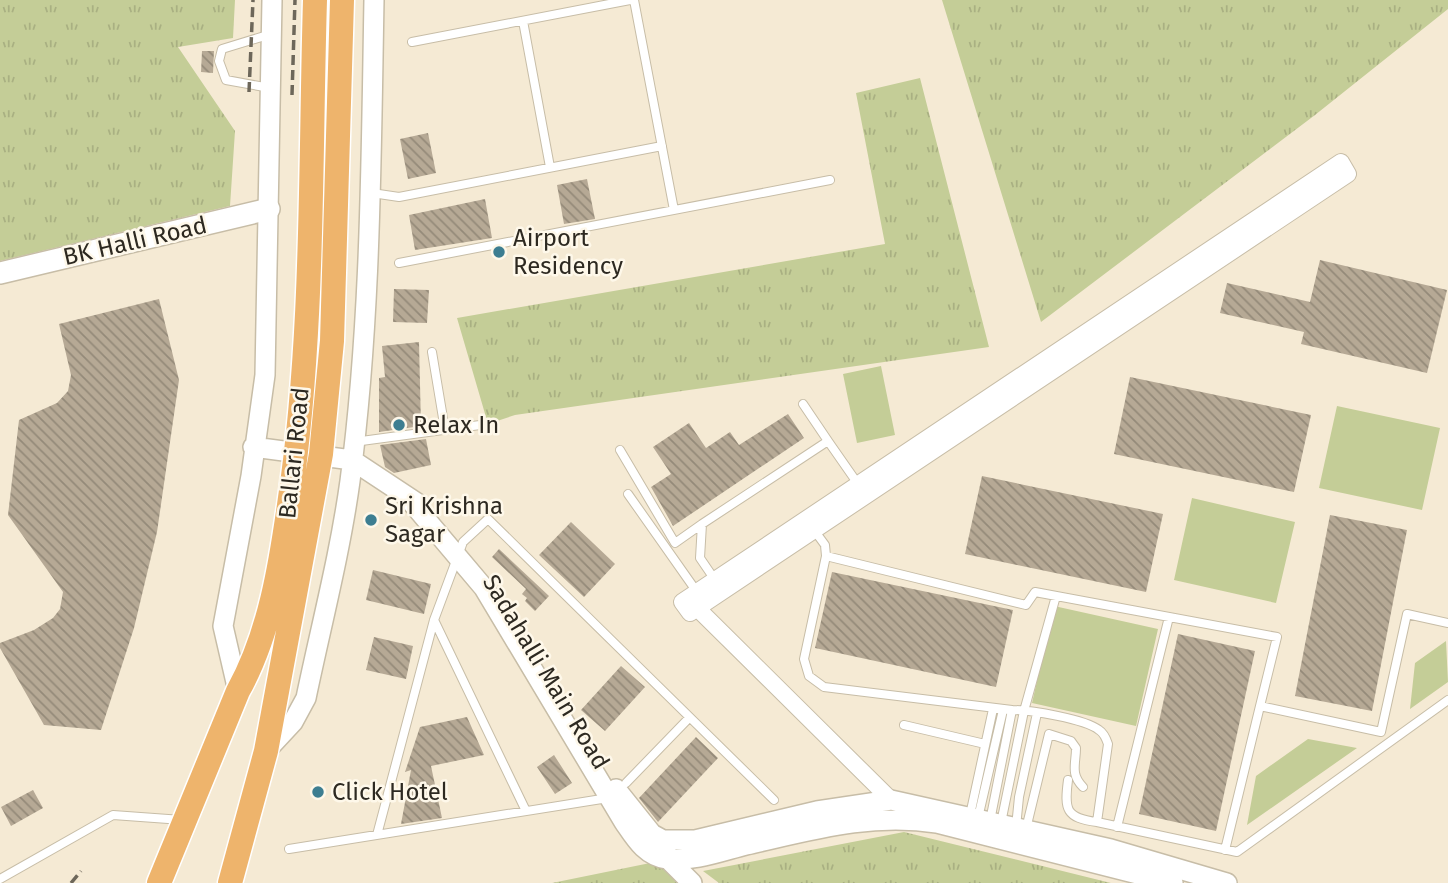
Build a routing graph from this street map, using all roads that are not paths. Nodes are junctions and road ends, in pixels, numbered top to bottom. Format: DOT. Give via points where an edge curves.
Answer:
graph roads {
  1 [pos="272,0"];
  2 [pos="314,0"];
  3 [pos="342,0"];
  4 [pos="374,0"];
  5 [pos="632,0"];
  6 [pos="523,21"];
  7 [pos="271,34"];
  8 [pos="412,42"];
  9 [pos="270,88"];
  10 [pos="662,146"];
  11 [pos="550,167"];
  12 [pos="830,180"];
  13 [pos="372,193"];
  14 [pos="269,209"];
  15 [pos="674,209"];
  16 [pos="399,263"];
  17 [pos="0,273"];
  18 [pos="432,352"];
  19 [pos="803,404"];
  20 [pos="480,425"];
  21 [pos="444,430"];
  22 [pos="828,441"];
  23 [pos="253,447"];
  24 [pos="621,450"];
  25 [pos="297,451"];
  26 [pos="353,451"];
  27 [pos="321,454"];
  28 [pos="858,484"];
  29 [pos="628,494"];
  30 [pos="702,524"];
  31 [pos="814,530"];
  32 [pos="675,543"];
  33 [pos="460,548"];
  34 [pos="667,548"];
  35 [pos="826,556"];
  36 [pos="715,580"];
  37 [pos="698,592"];
  38 [pos="1056,596"];
  39 [pos="690,608"];
  40 [pos="1168,617"];
  41 [pos="434,620"];
  42 [pos="1448,623"];
  43 [pos="238,691"];
  44 [pos="1448,700"];
  45 [pos="1261,706"];
  46 [pos="993,709"];
  47 [pos="1008,710"];
  48 [pos="1024,711"];
  49 [pos="1037,713"];
  50 [pos="689,718"];
  51 [pos="904,725"];
  52 [pos="985,744"];
  53 [pos="584,748"];
  54 [pos="266,751"];
  55 [pos="1068,780"];
  56 [pos="626,783"];
  57 [pos="1083,787"];
  58 [pos="608,798"];
  59 [pos="774,800"];
  60 [pos="891,800"];
  61 [pos="526,811"];
  62 [pos="185,821"];
  63 [pos="988,822"];
  64 [pos="1097,822"];
  65 [pos="1117,827"];
  66 [pos="377,835"];
  67 [pos="289,849"];
  68 [pos="666,850"];
  69 [pos="1225,850"];
  70 [pos="0,879"];
  71 [pos="159,883"];
  72 [pos="230,883"];
  73 [pos="692,883"];
  74 [pos="1173,883"];
  75 [pos="1227,883"];
  1 -- 7 [label="street"];
  2 -- 25 [label="highway, Ballari Road" via="307,319"];
  3 -- 27 [label="highway, Ballari Road" via="332,341"];
  4 -- 13 [label="street"];
  5 -- 6 [label="lane"];
  5 -- 10 [label="lane"];
  6 -- 8 [label="lane"];
  6 -- 11 [label="lane"];
  7 -- 9 [label="street"];
  7 -- 9 [label="lane" via="229,45 222,49 219,61 226,80"];
  9 -- 14 [label="street"];
  10 -- 11 [label="lane"];
  10 -- 15 [label="lane"];
  11 -- 13 [label="lane" via="399,197"];
  12 -- 15 [label="lane"];
  13 -- 26 [label="street"];
  14 -- 17 [label="main road, BK Halli Road"];
  14 -- 23 [label="street" via="265,375"];
  15 -- 16 [label="lane"];
  18 -- 21 [label="lane"];
  19 -- 22 [label="lane"];
  20 -- 21 [label="lane"];
  21 -- 26 [label="lane"];
  22 -- 28 [label="lane"];
  22 -- 30 [label="lane"];
  23 -- 25 [label="street"];
  23 -- 43 [label="street" via="223,626"];
  24 -- 32 [label="lane"];
  25 -- 27 [label="street"];
  25 -- 43 [label="highway, Ballari Road" via="272,596 254,662"];
  26 -- 27 [label="street"];
  26 -- 33 [label="street, Sadahalli Main Road"];
  26 -- 54 [label="street" via="306,698 293,722"];
  27 -- 54 [label="highway, Ballari Road"];
  28 -- 31 [label="street" via="1344,168"];
  28 -- 36 [label="street"];
  29 -- 34 [label="lane"];
  30 -- 32 [label="lane"];
  30 -- 36 [label="lane" via="700,558"];
  31 -- 35 [label="lane" via="825,545"];
  31 -- 39 [label="street"];
  32 -- 34 [label="lane"];
  33 -- 41 [label="lane"];
  33 -- 50 [label="lane" via="488,519"];
  33 -- 53 [label="street, Sadahalli Main Road"];
  34 -- 37 [label="lane"];
  35 -- 38 [label="lane" via="1026,605 1035,592"];
  35 -- 46 [label="lane" via="804,659 809,676 824,687"];
  36 -- 37 [label="street"];
  37 -- 39 [label="street"];
  38 -- 40 [label="lane"];
  38 -- 48 [label="lane"];
  39 -- 60 [label="street"];
  40 -- 45 [label="lane" via="1277,637"];
  40 -- 65 [label="lane"];
  41 -- 61 [label="lane"];
  41 -- 66 [label="lane"];
  42 -- 45 [label="lane" via="1407,614 1381,732"];
  43 -- 62 [label="highway, Ballari Road"];
  44 -- 69 [label="lane" via="1237,852"];
  45 -- 69 [label="lane"];
  46 -- 47 [label="lane"];
  46 -- 52 [label="lane"];
  47 -- 48 [label="lane"];
  47 -- 63 [label="lane"];
  48 -- 49 [label="lane"];
  48 -- 63 [label="lane"];
  49 -- 63 [label="lane" via="1019,797"];
  49 -- 64 [label="lane" via="1086,724 1105,735 1108,744"];
  50 -- 56 [label="lane"];
  50 -- 59 [label="lane"];
  51 -- 52 [label="lane"];
  52 -- 63 [label="lane"];
  53 -- 58 [label="street, Sadahalli Main Road"];
  53 -- 68 [label="street, Sadahalli Main Road"];
  54 -- 72 [label="highway, Ballari Road"];
  55 -- 64 [label="lane" via="1065,801 1069,811 1079,820"];
  57 -- 63 [label="lane" via="1073,769 1076,748 1071,741 1049,734"];
  58 -- 61 [label="lane"];
  58 -- 68 [label="street, Sadahalli Main Road" via="642,848"];
  60 -- 63 [label="street"];
  60 -- 68 [label="street" via="817,811"];
  61 -- 66 [label="lane"];
  62 -- 70 [label="lane" via="114,815"];
  62 -- 71 [label="highway, Ballari Road"];
  63 -- 68 [label="street" via="897,817 816,829 694,858"];
  63 -- 74 [label="street"];
  63 -- 75 [label="street" via="1111,849"];
  64 -- 65 [label="lane"];
  65 -- 69 [label="lane"];
  66 -- 67 [label="lane"];
  68 -- 73 [label="street, Sadahalli Main Road"];
}
